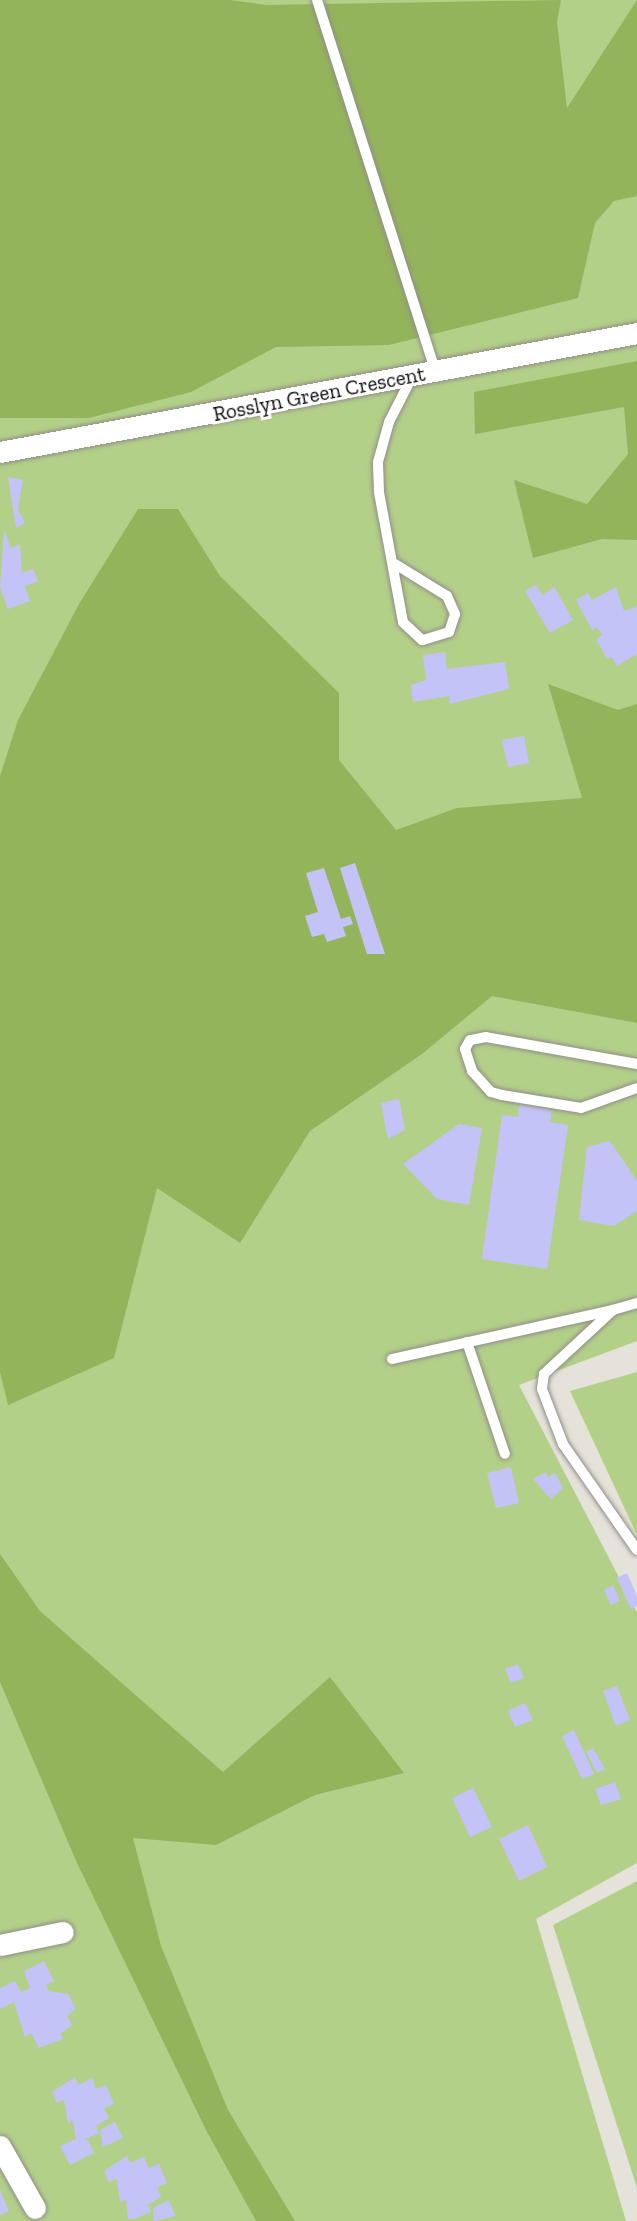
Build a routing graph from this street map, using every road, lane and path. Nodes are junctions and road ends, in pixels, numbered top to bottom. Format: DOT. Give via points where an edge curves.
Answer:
graph roads {
  1 [pos="317,0"];
  2 [pos="637,333"];
  3 [pos="436,372"];
  4 [pos="413,375"];
  5 [pos="0,452"];
  6 [pos="395,564"];
  7 [pos="637,1064"];
  8 [pos="637,1088"];
  9 [pos="637,1303"];
  10 [pos="613,1310"];
  11 [pos="467,1342"];
  12 [pos="392,1359"];
  13 [pos="505,1454"];
  14 [pos="637,1550"];
  15 [pos="63,1932"];
  16 [pos="0,1945"];
  17 [pos="0,2146"];
  18 [pos="35,2208"];
  1 -- 3 [label="lane"];
  2 -- 3 [label="street, Rosslyn Green Crescent"];
  3 -- 4 [label="street, Rosslyn Green Crescent"];
  4 -- 5 [label="street, Rosslyn Green Crescent"];
  4 -- 6 [label="lane" via="389,422 378,462"];
  6 -- 6 [label="lane" via="397,598 411,633 435,640 448,632 455,614 447,596"];
  7 -- 8 [label="lane" via="486,1037 470,1040 465,1048 472,1071 502,1095 580,1108"];
  9 -- 10 [label="lane"];
  10 -- 11 [label="lane"];
  10 -- 14 [label="lane" via="544,1374 542,1389 563,1444"];
  11 -- 12 [label="lane"];
  11 -- 13 [label="lane"];
  15 -- 16 [label="street"];
  17 -- 18 [label="street"];
}
